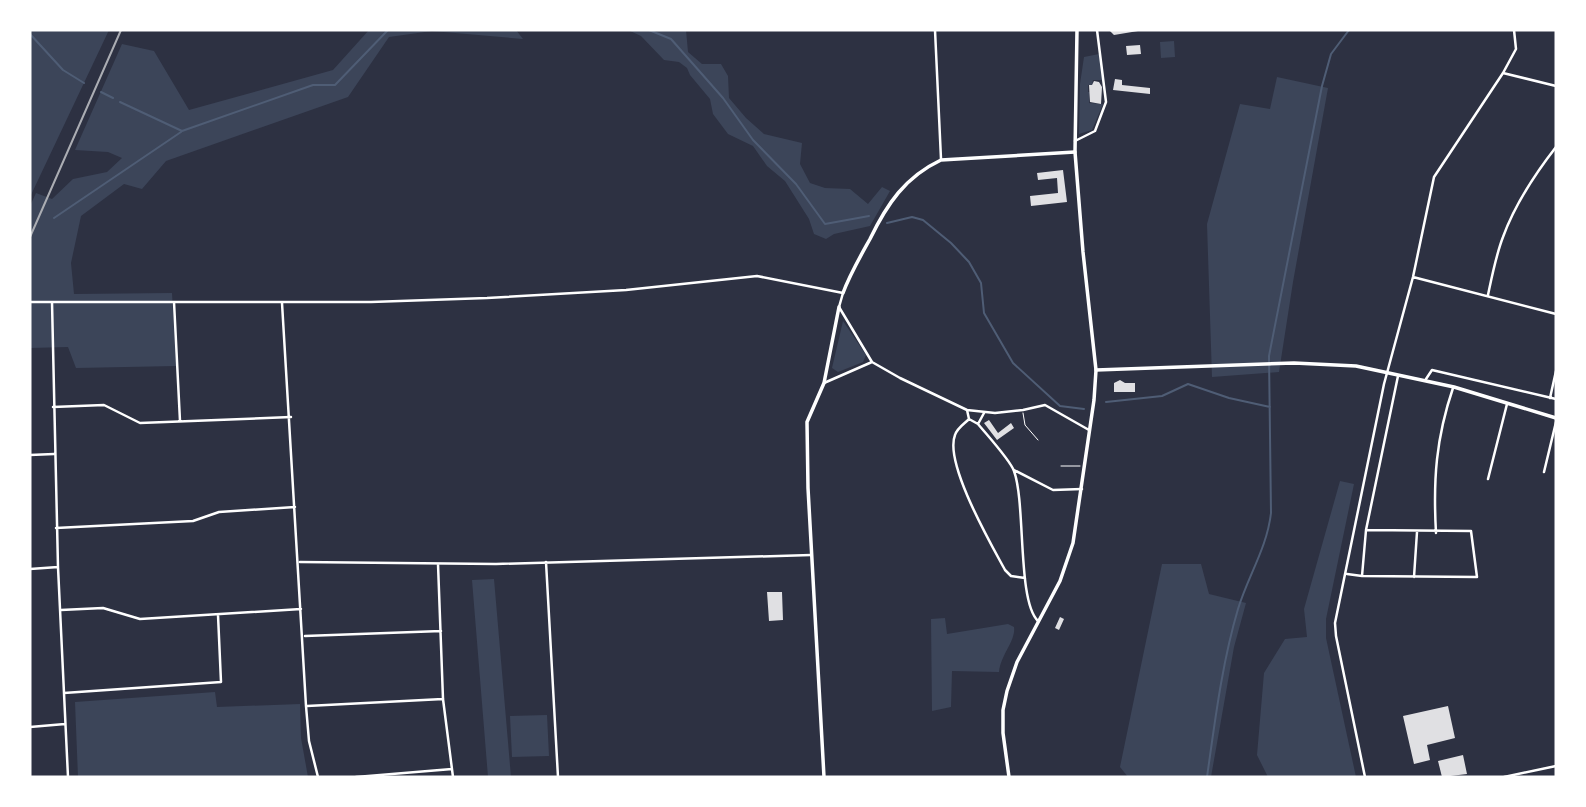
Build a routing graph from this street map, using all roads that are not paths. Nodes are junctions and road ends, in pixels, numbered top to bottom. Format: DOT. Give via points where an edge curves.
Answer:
graph roads {
  1 [pos="935,30"];
  2 [pos="1077,30"];
  3 [pos="1097,30"];
  4 [pos="1514,30"];
  5 [pos="1503,73"];
  6 [pos="1556,86"];
  7 [pos="1075,141"];
  8 [pos="1556,147"];
  9 [pos="1075,152"];
  10 [pos="941,160"];
  11 [pos="1413,277"];
  12 [pos="843,293"];
  13 [pos="1488,295"];
  14 [pos="30,302"];
  15 [pos="52,302"];
  16 [pos="174,302"];
  17 [pos="282,302"];
  18 [pos="839,307"];
  19 [pos="1556,314"];
  20 [pos="872,362"];
  21 [pos="1096,370"];
  22 [pos="1387,371"];
  23 [pos="1556,372"];
  24 [pos="1399,374"];
  25 [pos="1426,379"];
  26 [pos="824,383"];
  27 [pos="1454,387"];
  28 [pos="1550,398"];
  29 [pos="1556,400"];
  30 [pos="1507,403"];
  31 [pos="53,407"];
  32 [pos="967,410"];
  33 [pos="1023,410"];
  34 [pos="984,412"];
  35 [pos="290,417"];
  36 [pos="969,419"];
  37 [pos="1556,420"];
  38 [pos="180,421"];
  39 [pos="978,424"];
  40 [pos="1090,430"];
  41 [pos="1038,440"];
  42 [pos="54,454"];
  43 [pos="30,455"];
  44 [pos="1014,470"];
  45 [pos="1544,472"];
  46 [pos="1488,479"];
  47 [pos="1082,489"];
  48 [pos="295,507"];
  49 [pos="56,528"];
  50 [pos="1367,530"];
  51 [pos="1417,532"];
  52 [pos="1436,533"];
  53 [pos="811,555"];
  54 [pos="299,562"];
  55 [pos="546,562"];
  56 [pos="438,564"];
  57 [pos="58,567"];
  58 [pos="30,569"];
  59 [pos="1345,573"];
  60 [pos="1362,576"];
  61 [pos="1414,577"];
  62 [pos="1025,578"];
  63 [pos="301,609"];
  64 [pos="60,610"];
  65 [pos="218,615"];
  66 [pos="1038,621"];
  67 [pos="441,631"];
  68 [pos="303,636"];
  69 [pos="64,693"];
  70 [pos="443,699"];
  71 [pos="306,706"];
  72 [pos="65,724"];
  73 [pos="30,727"];
  74 [pos="1556,766"];
  75 [pos="452,769"];
  76 [pos="68,777"];
  77 [pos="318,777"];
  78 [pos="356,777"];
  79 [pos="453,777"];
  80 [pos="558,777"];
  81 [pos="824,777"];
  82 [pos="1009,777"];
  83 [pos="1365,777"];
  84 [pos="1504,777"];
  1 -- 10 [label="street"];
  2 -- 7 [label="street"];
  3 -- 7 [label="street" via="1106,102 1095,131"];
  4 -- 5 [label="street" via="1516,48"];
  5 -- 6 [label="street"];
  5 -- 11 [label="street" via="1433,177"];
  7 -- 9 [label="street"];
  8 -- 13 [label="street" via="1527,188 1502,237"];
  9 -- 10 [label="street"];
  9 -- 21 [label="street"];
  10 -- 12 [label="street" via="896,193"];
  11 -- 13 [label="street"];
  11 -- 22 [label="street"];
  12 -- 17 [label="street" via="757,276 535,296"];
  12 -- 18 [label="street"];
  13 -- 19 [label="street"];
  14 -- 15 [label="street"];
  15 -- 16 [label="street"];
  15 -- 31 [label="street"];
  16 -- 17 [label="street"];
  16 -- 38 [label="street"];
  17 -- 35 [label="street"];
  18 -- 20 [label="street"];
  18 -- 26 [label="street"];
  20 -- 26 [label="street"];
  20 -- 32 [label="street"];
  21 -- 22 [label="street" via="1339,365"];
  21 -- 40 [label="street"];
  22 -- 24 [label="street"];
  22 -- 59 [label="street"];
  23 -- 28 [label="street"];
  24 -- 25 [label="street"];
  24 -- 50 [label="street"];
  25 -- 27 [label="street"];
  25 -- 28 [label="street" via="1432,370"];
  26 -- 53 [label="street" via="807,422"];
  27 -- 30 [label="street"];
  27 -- 52 [label="street" via="1442,419 1435,469"];
  28 -- 29 [label="street"];
  30 -- 37 [label="street"];
  30 -- 46 [label="street"];
  31 -- 38 [label="street" via="104,405 140,423"];
  31 -- 42 [label="street"];
  32 -- 34 [label="street"];
  32 -- 36 [label="street"];
  33 -- 34 [label="street"];
  33 -- 40 [label="street" via="1045,405"];
  33 -- 41 [label="lane" via="1025,425"];
  34 -- 39 [label="street"];
  35 -- 38 [label="street"];
  35 -- 48 [label="street"];
  36 -- 39 [label="street"];
  36 -- 62 [label="street" via="954,436 953,446 965,493 1005,570"];
  37 -- 45 [label="street"];
  39 -- 44 [label="street"];
  40 -- 47 [label="street"];
  42 -- 43 [label="street"];
  42 -- 49 [label="street"];
  44 -- 47 [label="street" via="1053,490"];
  44 -- 62 [label="street"];
  47 -- 66 [label="street" via="1067,562"];
  48 -- 49 [label="street" via="219,512 193,521"];
  48 -- 54 [label="street"];
  49 -- 57 [label="street"];
  50 -- 51 [label="street"];
  50 -- 60 [label="street"];
  51 -- 52 [label="street"];
  51 -- 61 [label="street"];
  52 -- 61 [label="street" via="1471,531 1477,577"];
  53 -- 55 [label="street"];
  53 -- 81 [label="street"];
  54 -- 56 [label="street"];
  54 -- 63 [label="street"];
  55 -- 56 [label="street"];
  55 -- 80 [label="street"];
  56 -- 67 [label="street"];
  57 -- 58 [label="street"];
  57 -- 64 [label="street"];
  59 -- 60 [label="street"];
  59 -- 83 [label="street" via="1336,636"];
  60 -- 61 [label="street"];
  62 -- 66 [label="street" via="1032,615"];
  63 -- 65 [label="street"];
  63 -- 68 [label="street"];
  64 -- 65 [label="street" via="103,608 140,619"];
  64 -- 69 [label="street"];
  65 -- 69 [label="street" via="221,682"];
  66 -- 82 [label="street" via="1010,678 1003,710"];
  67 -- 68 [label="street"];
  67 -- 70 [label="street"];
  68 -- 71 [label="street"];
  69 -- 72 [label="street"];
  70 -- 71 [label="street"];
  70 -- 75 [label="street"];
  71 -- 77 [label="street"];
  72 -- 73 [label="street"];
  72 -- 76 [label="street"];
  74 -- 84 [label="street"];
  75 -- 78 [label="street"];
  75 -- 79 [label="street"];
}
